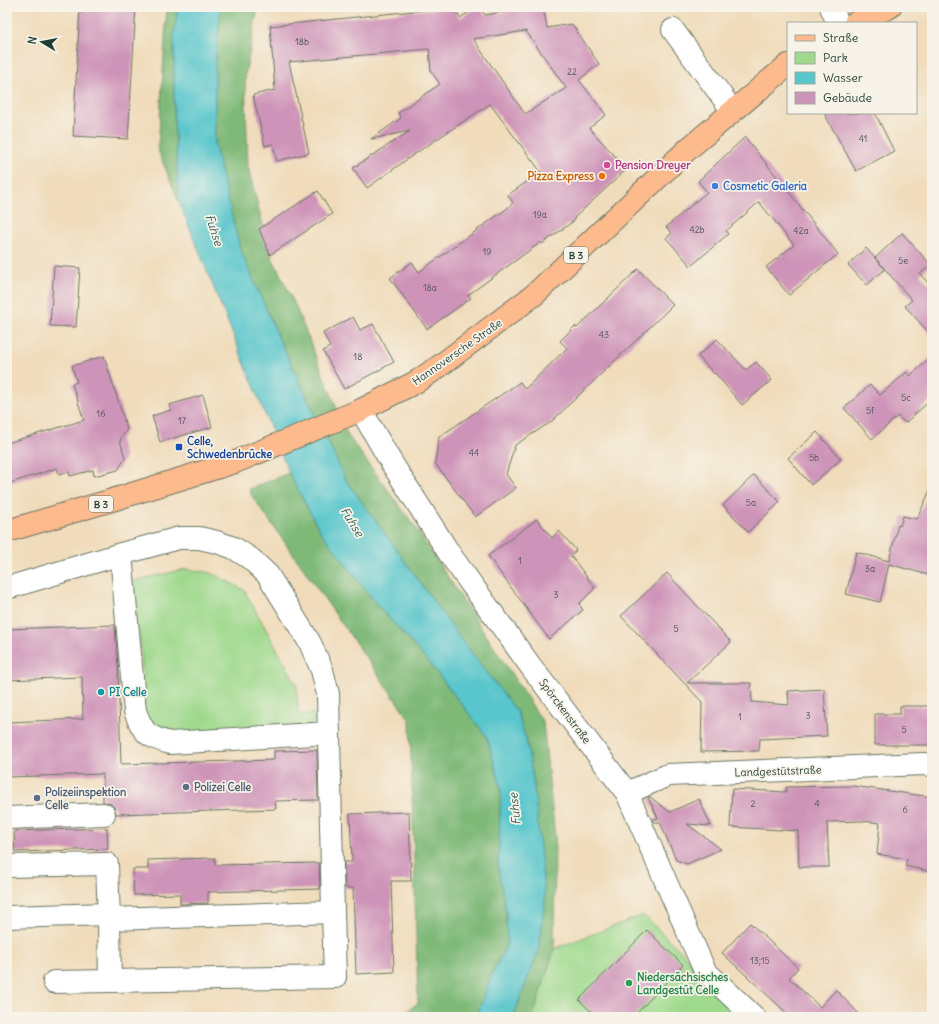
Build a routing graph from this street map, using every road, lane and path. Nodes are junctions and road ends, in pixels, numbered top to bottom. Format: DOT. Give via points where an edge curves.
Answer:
graph roads {
  1 [pos="831,7"];
  2 [pos="890,7"];
  3 [pos="838,22"];
  4 [pos="857,22"];
  5 [pos="673,30"];
  6 [pos="787,66"];
  7 [pos="732,110"];
  8 [pos="353,414"];
  9 [pos="7,531"];
  10 [pos="121,554"];
  11 [pos="7,588"];
  12 [pos="329,732"];
  13 [pos="932,765"];
  14 [pos="627,793"];
  15 [pos="104,814"];
  16 [pos="7,818"];
  17 [pos="7,866"];
  18 [pos="334,912"];
  19 [pos="109,916"];
  20 [pos="7,917"];
  21 [pos="110,981"];
  22 [pos="54,982"];
  23 [pos="754,1017"];
  1 -- 3 [label="street"];
  2 -- 4 [label="main road"];
  5 -- 7 [label="street"];
  6 -- 7 [label="main road, Hannoversche Straße / B 3"];
  7 -- 8 [label="main road, Hannoversche Straße / B 3" via="688,148 534,295 416,382"];
  8 -- 9 [label="main road, Hannoversche Straße / B 3" via="235,462"];
  8 -- 14 [label="street, Spörckenstraße" via="391,462 451,556"];
  10 -- 11 [label="street"];
  10 -- 12 [label="street" via="179,538 199,538 234,548 252,559 268,575 310,643 322,670 328,694"];
  10 -- 12 [label="street" via="135,711 141,728 152,738 170,743"];
  12 -- 18 [label="street"];
  13 -- 14 [label="street, Landgestütstraße" via="668,775"];
  14 -- 23 [label="street, Spörckenstraße" via="706,971"];
  15 -- 16 [label="street"];
  17 -- 19 [label="street" via="107,864"];
  18 -- 19 [label="street"];
  18 -- 21 [label="street" via="335,977"];
  19 -- 20 [label="street"];
  19 -- 21 [label="street"];
  21 -- 22 [label="street"];
}
